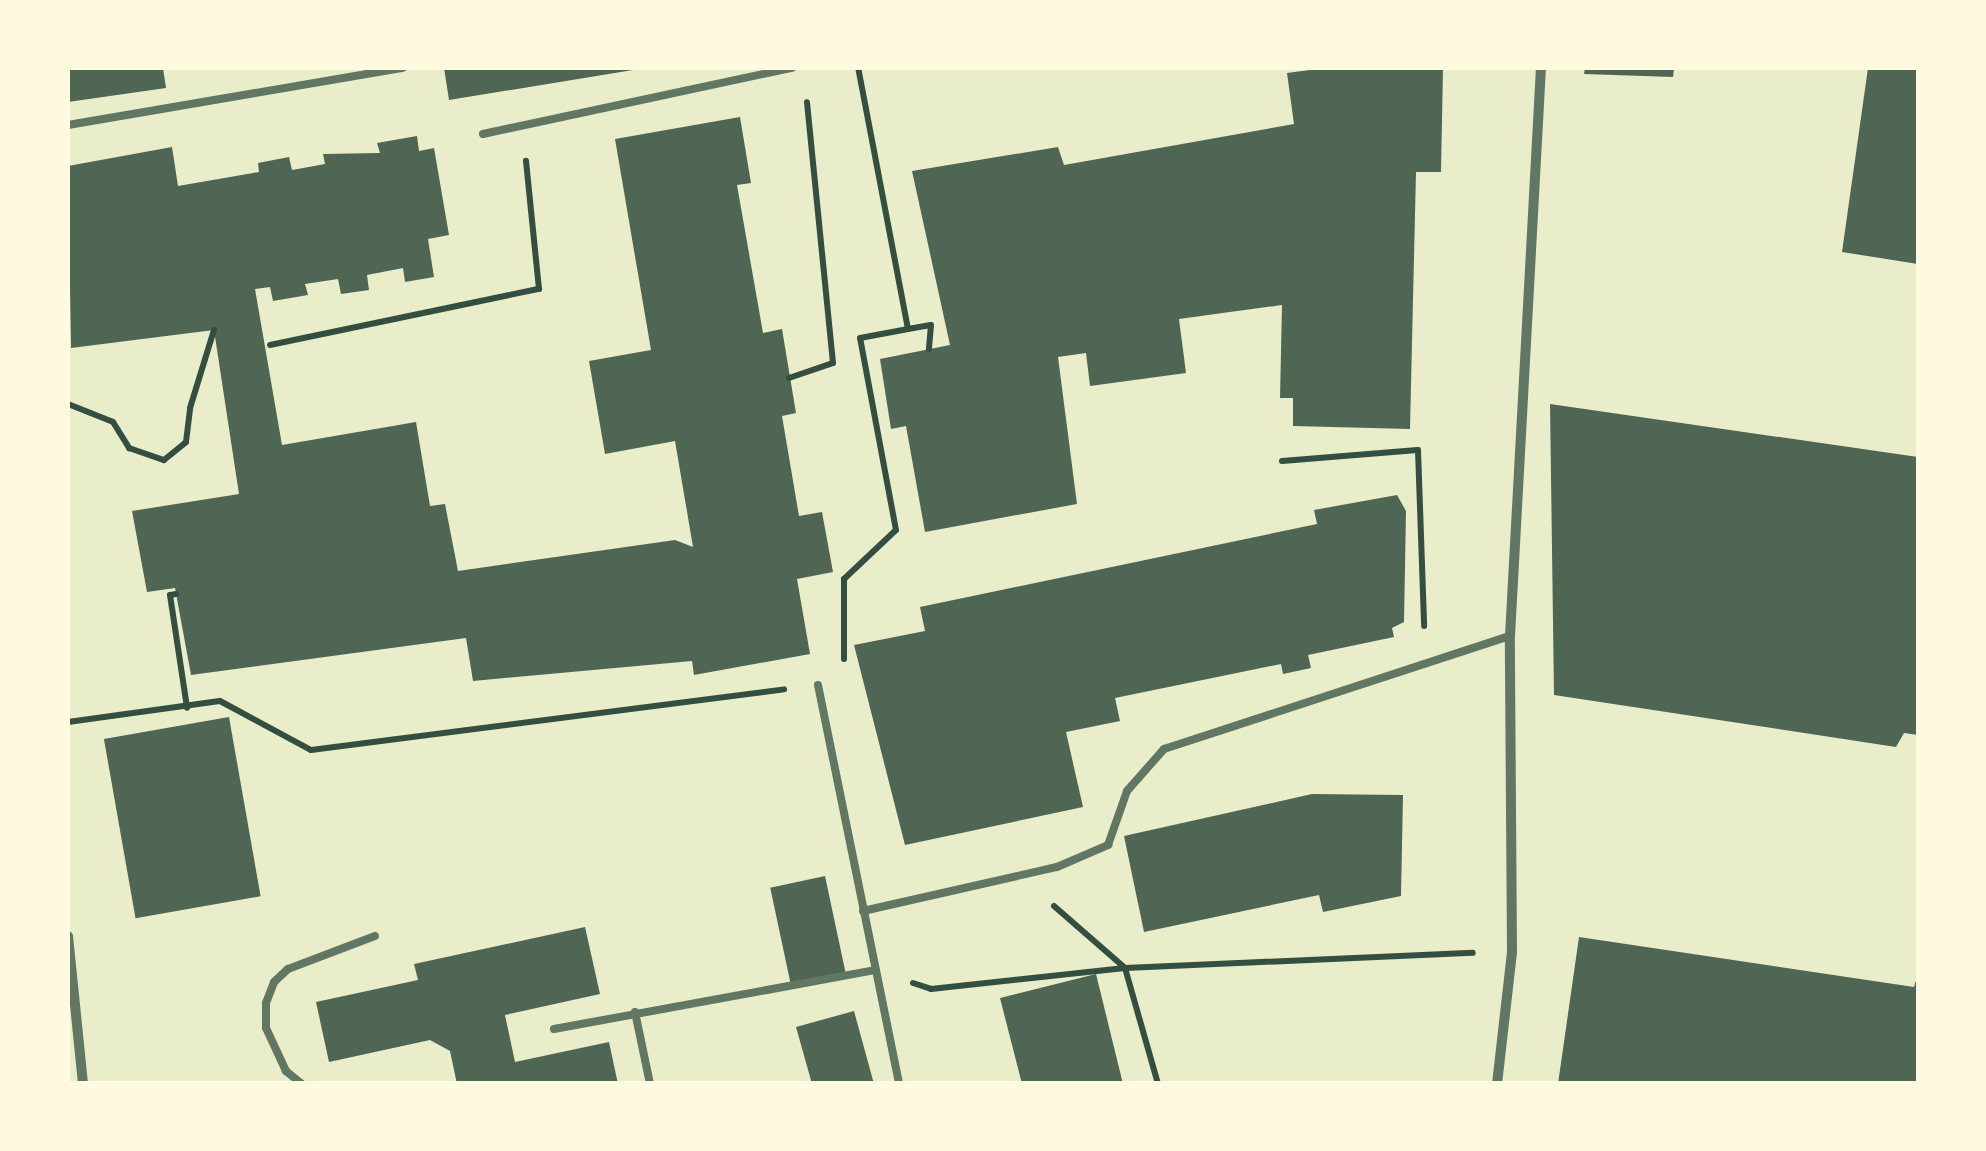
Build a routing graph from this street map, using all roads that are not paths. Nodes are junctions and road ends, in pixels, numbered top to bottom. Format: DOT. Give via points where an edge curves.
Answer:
graph roads {
  1 [pos="403,68"];
  2 [pos="792,68"];
  3 [pos="1541,68"];
  4 [pos="68,125"];
  5 [pos="483,134"];
  6 [pos="1510,636"];
  7 [pos="818,685"];
  8 [pos="863,911"];
  9 [pos="68,936"];
  10 [pos="375,936"];
  11 [pos="876,970"];
  12 [pos="635,1012"];
  13 [pos="554,1029"];
  14 [pos="83,1084"];
  15 [pos="302,1084"];
  16 [pos="650,1084"];
  17 [pos="899,1084"];
  18 [pos="1497,1084"];
  1 -- 4 [label="lane"];
  2 -- 5 [label="lane"];
  3 -- 6 [label="street"];
  6 -- 8 [label="lane" via="1164,748 1126,791 1108,845 1020,875"];
  6 -- 18 [label="street" via="1512,952"];
  7 -- 8 [label="lane"];
  8 -- 11 [label="lane"];
  9 -- 14 [label="street"];
  10 -- 15 [label="lane" via="288,969 274,982 266,1028 286,1071"];
  11 -- 12 [label="lane"];
  11 -- 17 [label="lane"];
  12 -- 13 [label="lane"];
  12 -- 16 [label="lane"];
}
